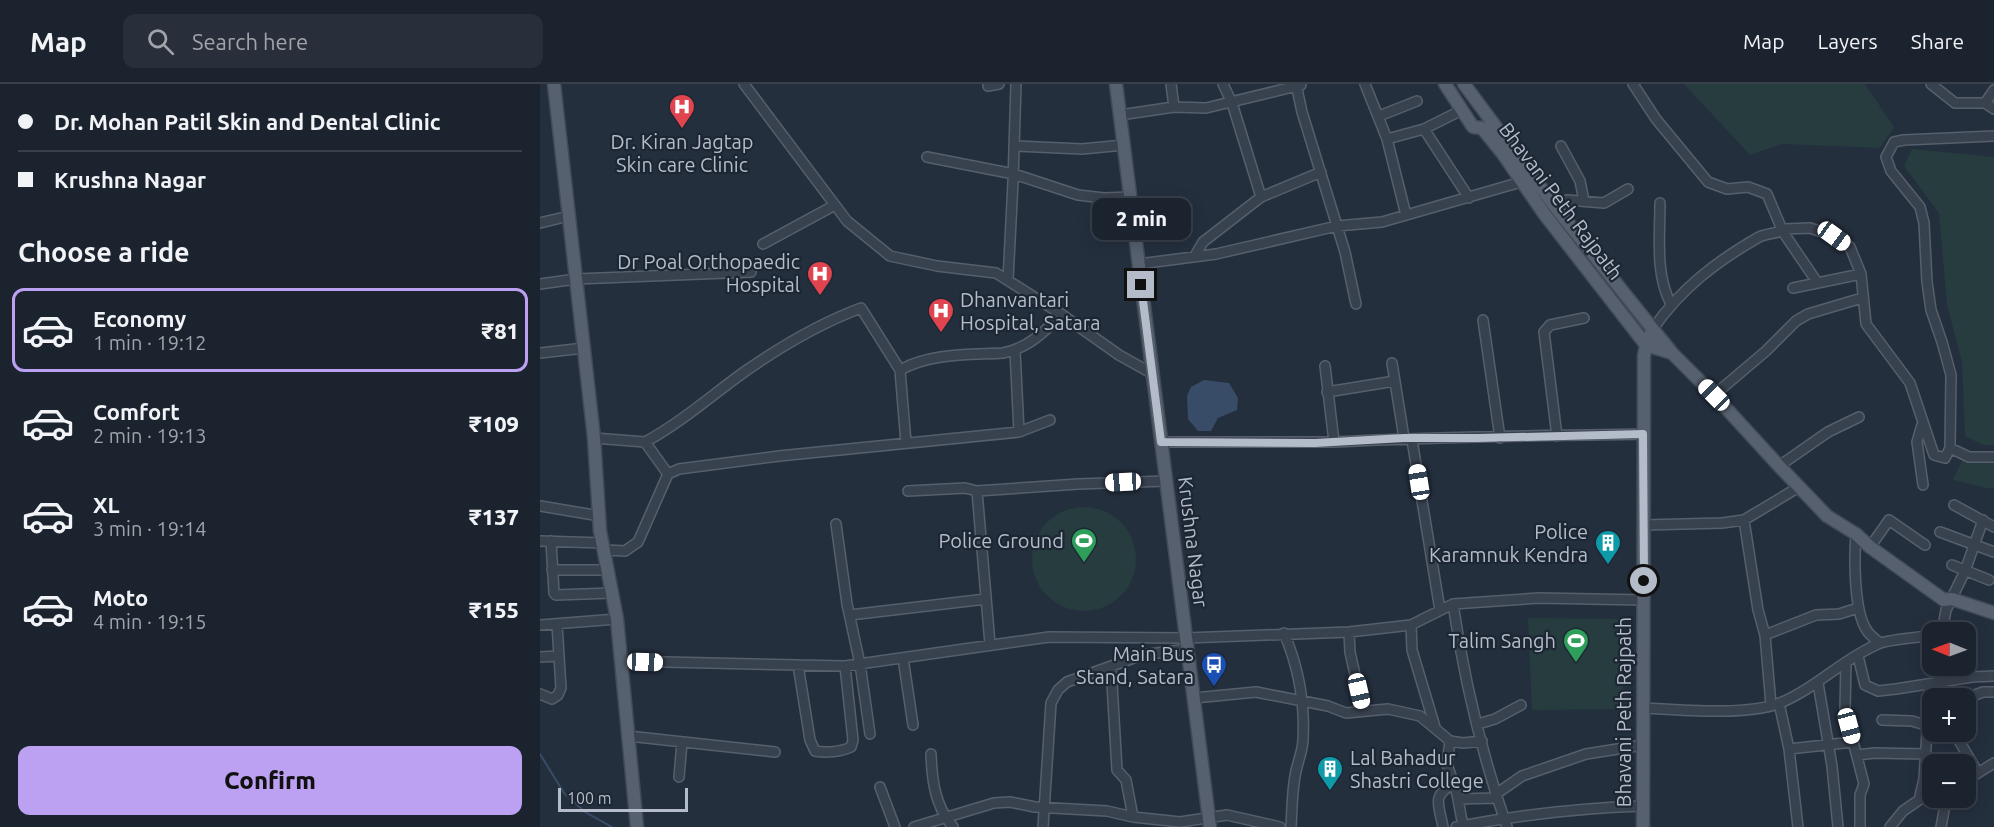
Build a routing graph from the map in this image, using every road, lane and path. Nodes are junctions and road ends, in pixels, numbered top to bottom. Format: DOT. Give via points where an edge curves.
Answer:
graph roads {
  1 [pos="554,84"];
  2 [pos="744,84"];
  3 [pos="999,84"];
  4 [pos="1016,84"];
  5 [pos="1116,84"];
  6 [pos="1171,84"];
  7 [pos="1223,84"];
  8 [pos="1365,84"];
  9 [pos="1445,84"];
  10 [pos="1456,84"];
  11 [pos="1464,84"];
  12 [pos="1633,84"];
  13 [pos="1931,84"];
  14 [pos="1298,85"];
  15 [pos="988,86"];
  16 [pos="1994,90"];
  17 [pos="1417,101"];
  18 [pos="1232,103"];
  19 [pos="1985,104"];
  20 [pos="1174,107"];
  21 [pos="1994,109"];
  22 [pos="1462,110"];
  23 [pos="1120,115"];
  24 [pos="1379,116"];
  25 [pos="1482,128"];
  26 [pos="1424,129"];
  27 [pos="1994,136"];
  28 [pos="1386,139"];
  29 [pos="1014,146"];
  30 [pos="1124,146"];
  31 [pos="1561,146"];
  32 [pos="927,157"];
  33 [pos="1321,172"];
  34 [pos="1014,174"];
  35 [pos="1521,182"];
  36 [pos="1628,189"];
  37 [pos="1261,196"];
  38 [pos="1130,197"];
  39 [pos="1469,198"];
  40 [pos="1584,201"];
  41 [pos="1660,203"];
  42 [pos="835,205"];
  43 [pos="1556,208"];
  44 [pos="1406,215"];
  45 [pos="568,216"];
  46 [pos="540,223"];
  47 [pos="1337,226"];
  48 [pos="1783,232"];
  49 [pos="763,244"];
  50 [pos="1195,256"];
  51 [pos="1139,264"];
  52 [pos="751,272"];
  53 [pos="1861,274"];
  54 [pos="576,279"];
  55 [pos="1008,280"];
  56 [pos="1817,282"];
  57 [pos="540,284"];
  58 [pos="1793,288"];
  59 [pos="1862,298"];
  60 [pos="1356,304"];
  61 [pos="1671,304"];
  62 [pos="1061,314"];
  63 [pos="1584,318"];
  64 [pos="1483,320"];
  65 [pos="1653,329"];
  66 [pos="1646,345"];
  67 [pos="584,348"];
  68 [pos="1015,351"];
  69 [pos="540,353"];
  70 [pos="1672,353"];
  71 [pos="1392,363"];
  72 [pos="1325,366"];
  73 [pos="900,370"];
  74 [pos="1153,374"];
  75 [pos="1395,381"];
  76 [pos="1328,392"];
  77 [pos="1714,395"];
  78 [pos="1859,417"];
  79 [pos="1050,420"];
  80 [pos="1922,423"];
  81 [pos="1019,432"];
  82 [pos="1643,434"];
  83 [pos="1557,436"];
  84 [pos="594,438"];
  85 [pos="1500,438"];
  86 [pos="1408,439"];
  87 [pos="645,442"];
  88 [pos="1161,442"];
  89 [pos="1334,442"];
  90 [pos="906,443"];
  91 [pos="1950,448"];
  92 [pos="1994,457"];
  93 [pos="1779,466"];
  94 [pos="668,474"];
  95 [pos="1166,481"];
  96 [pos="1923,485"];
  97 [pos="1799,487"];
  98 [pos="908,491"];
  99 [pos="977,491"];
  100 [pos="1954,505"];
  101 [pos="540,506"];
  102 [pos="600,516"];
  103 [pos="1743,520"];
  104 [pos="1983,520"];
  105 [pos="836,524"];
  106 [pos="1645,525"];
  107 [pos="1994,527"];
  108 [pos="1940,532"];
  109 [pos="1856,534"];
  110 [pos="540,541"];
  111 [pos="551,541"];
  112 [pos="1925,545"];
  113 [pos="1974,545"];
  114 [pos="604,547"];
  115 [pos="1869,547"];
  116 [pos="1994,552"];
  117 [pos="1952,565"];
  118 [pos="552,570"];
  119 [pos="608,570"];
  120 [pos="1965,571"];
  121 [pos="1989,580"];
  122 [pos="612,593"];
  123 [pos="986,599"];
  124 [pos="1952,599"];
  125 [pos="1644,600"];
  126 [pos="1453,604"];
  127 [pos="1858,608"];
  128 [pos="1440,610"];
  129 [pos="1994,613"];
  130 [pos="850,615"];
  131 [pos="617,619"];
  132 [pos="1943,622"];
  133 [pos="557,624"];
  134 [pos="540,625"];
  135 [pos="1411,625"];
  136 [pos="1348,632"];
  137 [pos="1284,633"];
  138 [pos="1765,635"];
  139 [pos="1922,637"];
  140 [pos="1187,643"];
  141 [pos="1880,643"];
  142 [pos="990,644"];
  143 [pos="559,656"];
  144 [pos="1857,656"];
  145 [pos="540,657"];
  146 [pos="903,658"];
  147 [pos="621,661"];
  148 [pos="1846,662"];
  149 [pos="860,664"];
  150 [pos="798,665"];
  151 [pos="844,666"];
  152 [pos="1111,666"];
  153 [pos="1938,676"];
  154 [pos="1994,676"];
  155 [pos="1818,683"];
  156 [pos="1938,683"];
  157 [pos="1939,688"];
  158 [pos="1994,692"];
  159 [pos="540,694"];
  160 [pos="1976,695"];
  161 [pos="1194,698"];
  162 [pos="1300,700"];
  163 [pos="1775,704"];
  164 [pos="1521,705"];
  165 [pos="1644,708"];
  166 [pos="1363,711"];
  167 [pos="1882,720"];
  168 [pos="913,724"];
  169 [pos="1478,724"];
  170 [pos="1922,724"];
  171 [pos="1435,728"];
  172 [pos="870,734"];
  173 [pos="627,736"];
  174 [pos="1450,741"];
  175 [pos="1482,741"];
  176 [pos="682,742"];
  177 [pos="1853,742"];
  178 [pos="1927,742"];
  179 [pos="1960,742"];
  180 [pos="1643,745"];
  181 [pos="1828,745"];
  182 [pos="1789,749"];
  183 [pos="775,752"];
  184 [pos="932,754"];
  185 [pos="1926,754"];
  186 [pos="1857,755"];
  187 [pos="1994,763"];
  188 [pos="1978,773"];
  189 [pos="679,777"];
  190 [pos="1454,784"];
  191 [pos="880,787"];
  192 [pos="1922,787"];
  193 [pos="1496,796"];
  194 [pos="1458,799"];
  195 [pos="1643,806"];
  196 [pos="1043,808"];
  197 [pos="1945,808"];
  198 [pos="1133,816"];
  199 [pos="945,818"];
  200 [pos="1209,822"];
  201 [pos="1506,823"];
  202 [pos="1248,824"];
  203 [pos="1460,826"];
  204 [pos="637,827"];
  205 [pos="895,827"];
  206 [pos="914,827"];
  207 [pos="953,827"];
  208 [pos="1043,827"];
  209 [pos="1280,827"];
  210 [pos="1291,827"];
  211 [pos="1443,827"];
  212 [pos="1643,827"];
  213 [pos="1798,827"];
  214 [pos="1838,827"];
  215 [pos="1860,827"];
  216 [pos="1890,827"];
  217 [pos="1941,827"];
  1 -- 45 [label="main road"];
  2 -- 42 [label="street"];
  3 -- 15 [label="street"];
  4 -- 29 [label="street"];
  5 -- 23 [label="main road, Krushna Nagar"];
  6 -- 20 [label="street"];
  7 -- 18 [label="street"];
  8 -- 24 [label="street"];
  9 -- 22 [label="main road, Bhavani Peth Rajpath"];
  10 -- 25 [label="main road"];
  11 -- 43 [label="main road"];
  12 -- 48 [label="street" via="1656,119 1708,182 1727,189 1748,187 1767,194"];
  13 -- 19 [label="street" via="1955,102"];
  14 -- 18 [label="street"];
  14 -- 33 [label="street" via="1302,112"];
  16 -- 19 [label="street"];
  17 -- 24 [label="street"];
  18 -- 20 [label="street" via="1206,108"];
  18 -- 37 [label="street"];
  19 -- 21 [label="street"];
  20 -- 23 [label="street"];
  22 -- 25 [label="main road, Bhavani Peth Rajpath" via="1473,127"];
  22 -- 26 [label="street"];
  23 -- 30 [label="main road, Krushna Nagar"];
  24 -- 28 [label="street"];
  25 -- 35 [label="main road, Bhavani Peth Rajpath"];
  26 -- 28 [label="street"];
  26 -- 39 [label="street"];
  27 -- 91 [label="street" via="1904,140 1894,142 1886,157 1891,171 1920,207 1924,223 1931,310 1951,375"];
  28 -- 44 [label="street"];
  29 -- 30 [label="street"];
  29 -- 34 [label="street"];
  30 -- 38 [label="main road, Krushna Nagar"];
  31 -- 40 [label="street" via="1580,181"];
  32 -- 34 [label="street"];
  33 -- 37 [label="street"];
  33 -- 47 [label="street"];
  34 -- 38 [label="street" via="1077,195"];
  34 -- 55 [label="street"];
  35 -- 39 [label="street"];
  35 -- 66 [label="main road, Bhavani Peth Rajpath"];
  36 -- 40 [label="street" via="1604,203"];
  37 -- 50 [label="street" via="1203,243"];
  38 -- 51 [label="main road, Krushna Nagar"];
  39 -- 44 [label="street"];
  40 -- 43 [label="street" via="1567,201"];
  41 -- 61 [label="street" via="1660,259"];
  42 -- 49 [label="street"];
  42 -- 55 [label="street" via="847,221 890,256 996,273"];
  43 -- 65 [label="main road"];
  44 -- 47 [label="street" via="1382,222"];
  45 -- 46 [label="street"];
  45 -- 54 [label="main road"];
  47 -- 50 [label="street"];
  47 -- 60 [label="street"];
  48 -- 53 [label="street" via="1810,228 1834,236 1850,247"];
  48 -- 56 [label="street"];
  48 -- 61 [label="street" via="1766,233 1731,254 1701,275"];
  50 -- 51 [label="street"];
  51 -- 74 [label="main road, Krushna Nagar"];
  52 -- 54 [label="street"];
  53 -- 56 [label="street"];
  53 -- 59 [label="street"];
  54 -- 57 [label="street"];
  54 -- 67 [label="main road"];
  55 -- 62 [label="street"];
  56 -- 58 [label="street"];
  59 -- 77 [label="street" via="1796,321"];
  59 -- 80 [label="street" via="1866,324 1910,383"];
  61 -- 65 [label="street"];
  62 -- 68 [label="street" via="1045,332"];
  62 -- 74 [label="street"];
  63 -- 83 [label="street" via="1550,325 1544,332"];
  64 -- 85 [label="street"];
  65 -- 66 [label="main road, Bhavani Peth Rajpath"];
  65 -- 70 [label="main road"];
  66 -- 70 [label="main road"];
  66 -- 82 [label="main road, Bhavani Peth Rajpath"];
  67 -- 69 [label="street"];
  67 -- 84 [label="main road"];
  68 -- 73 [label="street" via="927,359"];
  68 -- 81 [label="street"];
  70 -- 77 [label="main road"];
  71 -- 75 [label="street"];
  72 -- 76 [label="street"];
  73 -- 87 [label="street" via="861,308 829,321 748,369 669,429"];
  73 -- 90 [label="street"];
  74 -- 88 [label="main road, Krushna Nagar"];
  75 -- 76 [label="street"];
  75 -- 86 [label="street"];
  76 -- 89 [label="street"];
  77 -- 93 [label="main road"];
  78 -- 93 [label="street"];
  79 -- 81 [label="street"];
  80 -- 91 [label="street" via="1934,455 1945,458"];
  80 -- 96 [label="street" via="1917,442"];
  81 -- 90 [label="street"];
  82 -- 83 [label="street"];
  82 -- 106 [label="main road, Bhavani Peth Rajpath"];
  83 -- 85 [label="street"];
  84 -- 87 [label="street"];
  84 -- 102 [label="main road"];
  85 -- 86 [label="street"];
  86 -- 89 [label="street"];
  86 -- 128 [label="street"];
  87 -- 94 [label="street"];
  88 -- 89 [label="street"];
  88 -- 95 [label="main road, Krushna Nagar"];
  90 -- 94 [label="street" via="679,469"];
  91 -- 92 [label="street" via="1969,457"];
  93 -- 97 [label="main road"];
  94 -- 114 [label="street" via="638,542 625,550"];
  95 -- 99 [label="street"];
  95 -- 140 [label="main road, Krushna Nagar"];
  97 -- 103 [label="street"];
  97 -- 109 [label="main road" via="1827,516"];
  98 -- 99 [label="street"];
  99 -- 123 [label="street"];
  100 -- 104 [label="street"];
  101 -- 102 [label="street"];
  102 -- 114 [label="main road"];
  103 -- 106 [label="street"];
  103 -- 138 [label="street"];
  104 -- 107 [label="street"];
  104 -- 113 [label="street"];
  105 -- 130 [label="street"];
  106 -- 125 [label="main road, Bhavani Peth Rajpath"];
  108 -- 113 [label="street"];
  109 -- 115 [label="main road"];
  109 -- 127 [label="street"];
  110 -- 111 [label="street"];
  111 -- 114 [label="street"];
  111 -- 118 [label="street"];
  112 -- 115 [label="street" via="1889,520"];
  113 -- 116 [label="street"];
  113 -- 120 [label="street"];
  114 -- 119 [label="main road"];
  115 -- 124 [label="main road" via="1944,600"];
  117 -- 120 [label="street"];
  118 -- 119 [label="street"];
  118 -- 122 [label="street" via="552,591 556,595"];
  119 -- 122 [label="main road"];
  120 -- 121 [label="street"];
  120 -- 124 [label="street"];
  122 -- 131 [label="main road"];
  123 -- 130 [label="street"];
  123 -- 142 [label="street"];
  124 -- 129 [label="main road"];
  124 -- 132 [label="street"];
  125 -- 126 [label="street" via="1539,598"];
  125 -- 165 [label="main road, Bhavani Peth Rajpath"];
  126 -- 128 [label="street"];
  126 -- 169 [label="street"];
  127 -- 138 [label="street" via="1816,615"];
  127 -- 141 [label="street" via="1867,632"];
  128 -- 135 [label="street"];
  130 -- 149 [label="street"];
  131 -- 133 [label="street"];
  131 -- 147 [label="main road"];
  133 -- 134 [label="street"];
  133 -- 143 [label="street"];
  135 -- 136 [label="street"];
  135 -- 171 [label="street" via="1412,650"];
  136 -- 137 [label="street"];
  136 -- 166 [label="street"];
  137 -- 140 [label="street"];
  137 -- 162 [label="street" via="1294,657"];
  138 -- 163 [label="street"];
  139 -- 141 [label="street"];
  140 -- 142 [label="street" via="1049,637"];
  140 -- 152 [label="street"];
  140 -- 161 [label="main road, Krushna Nagar"];
  141 -- 144 [label="street"];
  142 -- 146 [label="street"];
  143 -- 145 [label="street"];
  143 -- 159 [label="street" via="558,694 552,699"];
  144 -- 148 [label="street"];
  144 -- 156 [label="street" via="1865,685 1878,691"];
  146 -- 149 [label="street"];
  146 -- 168 [label="street"];
  147 -- 150 [label="street"];
  147 -- 173 [label="main road"];
  148 -- 155 [label="street"];
  148 -- 177 [label="street" via="1845,710"];
  149 -- 151 [label="street"];
  149 -- 172 [label="street"];
  150 -- 151 [label="street"];
  150 -- 151 [label="street" via="810,740 815,751 822,753 847,749 853,740"];
  152 -- 196 [label="street" via="1067,682 1051,703"];
  152 -- 198 [label="street" via="1117,770 1126,780"];
  153 -- 156 [label="street"];
  154 -- 156 [label="street"];
  155 -- 163 [label="street"];
  155 -- 181 [label="street"];
  156 -- 157 [label="street"];
  158 -- 160 [label="street"];
  161 -- 162 [label="street" via="1256,692"];
  161 -- 200 [label="main road, Krushna Nagar"];
  162 -- 166 [label="street" via="1346,713"];
  162 -- 210 [label="street" via="1304,741 1295,774"];
  163 -- 165 [label="street" via="1740,710"];
  163 -- 182 [label="street"];
  164 -- 169 [label="street"];
  165 -- 180 [label="main road, Bhavani Peth Rajpath"];
  166 -- 171 [label="street" via="1388,709 1420,716"];
  167 -- 170 [label="street"];
  169 -- 175 [label="street"];
  171 -- 174 [label="street"];
  173 -- 176 [label="street"];
  173 -- 204 [label="main road"];
  174 -- 175 [label="street"];
  174 -- 190 [label="street" via="1447,764"];
  175 -- 193 [label="street"];
  176 -- 183 [label="street"];
  176 -- 189 [label="street"];
  177 -- 181 [label="street"];
  177 -- 186 [label="street"];
  178 -- 185 [label="street"];
  179 -- 188 [label="street"];
  180 -- 193 [label="street" via="1586,754 1522,777"];
  180 -- 195 [label="main road, Bhavani Peth Rajpath"];
  181 -- 182 [label="street"];
  181 -- 214 [label="street"];
  182 -- 213 [label="street"];
  184 -- 199 [label="street" via="934,789"];
  185 -- 186 [label="street"];
  186 -- 215 [label="street" via="1863,784"];
  187 -- 188 [label="street"];
  190 -- 194 [label="street"];
  190 -- 211 [label="street" via="1439,796"];
  191 -- 205 [label="street"];
  192 -- 216 [label="street" via="1919,800"];
  193 -- 194 [label="street"];
  193 -- 201 [label="street"];
  194 -- 203 [label="street"];
  195 -- 201 [label="street" via="1595,807"];
  195 -- 212 [label="main road, Bhavani Peth Rajpath"];
  196 -- 198 [label="street"];
  196 -- 199 [label="street" via="994,803"];
  196 -- 208 [label="street"];
  197 -- 217 [label="street"];
  198 -- 200 [label="street"];
  199 -- 206 [label="street"];
  199 -- 207 [label="street"];
  200 -- 202 [label="street" via="1227,814"];
  201 -- 203 [label="street"];
  202 -- 209 [label="street"];
}
